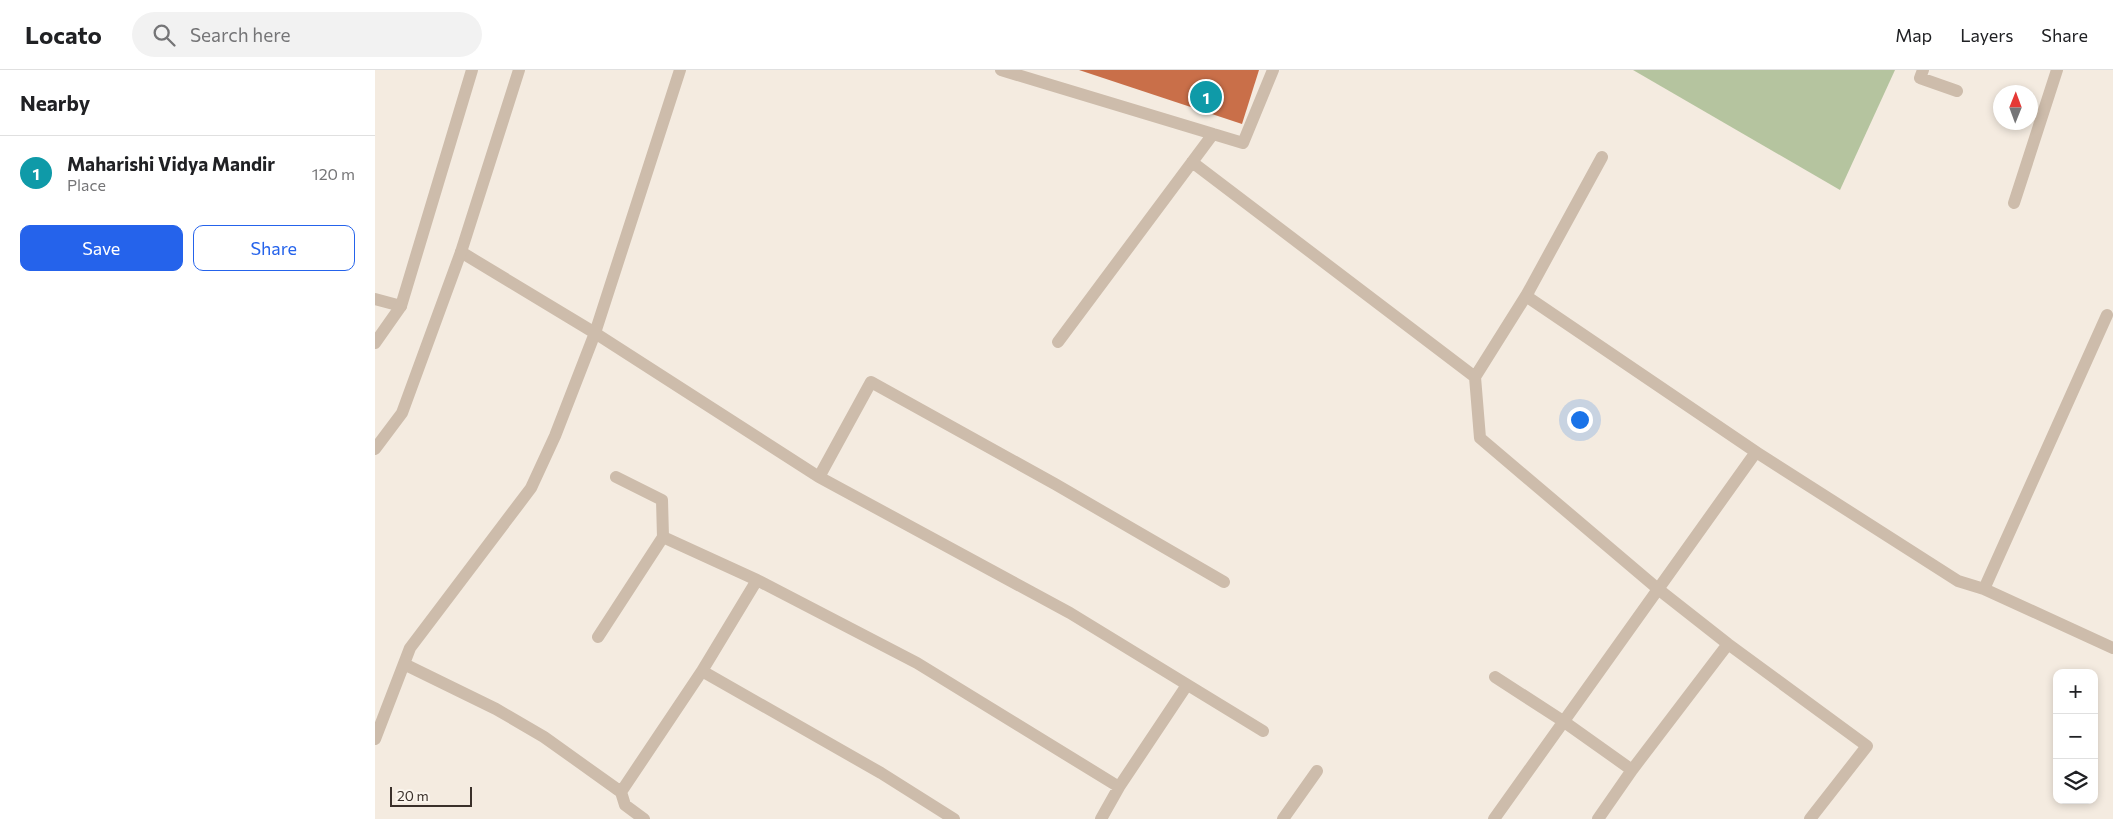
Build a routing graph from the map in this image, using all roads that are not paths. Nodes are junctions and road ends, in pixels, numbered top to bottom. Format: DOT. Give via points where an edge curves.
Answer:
graph roads {
  1 [pos="472,70"];
  2 [pos="519,70"];
  3 [pos="680,70"];
  4 [pos="1001,70"];
  5 [pos="1273,70"];
  6 [pos="1923,70"];
  7 [pos="2057,70"];
  8 [pos="1957,91"];
  9 [pos="1213,134"];
  10 [pos="1602,157"];
  11 [pos="1192,162"];
  12 [pos="2014,203"];
  13 [pos="461,252"];
  14 [pos="1529,291"];
  15 [pos="375,299"];
  16 [pos="401,306"];
  17 [pos="2107,315"];
  18 [pos="595,333"];
  19 [pos="1058,342"];
  20 [pos="375,343"];
  21 [pos="1475,378"];
  22 [pos="375,449"];
  23 [pos="1756,452"];
  24 [pos="616,477"];
  25 [pos="819,477"];
  26 [pos="663,537"];
  27 [pos="757,580"];
  28 [pos="1224,582"];
  29 [pos="1658,589"];
  30 [pos="1984,589"];
  31 [pos="598,636"];
  32 [pos="1728,644"];
  33 [pos="2113,648"];
  34 [pos="404,664"];
  35 [pos="702,671"];
  36 [pos="1495,677"];
  37 [pos="1187,685"];
  38 [pos="1563,721"];
  39 [pos="1263,731"];
  40 [pos="375,739"];
  41 [pos="1632,770"];
  42 [pos="1317,771"];
  43 [pos="1119,787"];
  44 [pos="621,792"];
  45 [pos="644,819"];
  46 [pos="954,819"];
  47 [pos="1101,819"];
  48 [pos="1283,819"];
  49 [pos="1494,819"];
  50 [pos="1597,819"];
  51 [pos="1810,819"];
  1 -- 16 [label="street"];
  2 -- 13 [label="street"];
  3 -- 18 [label="street"];
  4 -- 9 [label="street"];
  5 -- 9 [label="street" via="1243,143"];
  6 -- 8 [label="street" via="1920,78"];
  7 -- 12 [label="street"];
  9 -- 11 [label="street"];
  10 -- 14 [label="street"];
  11 -- 19 [label="street"];
  11 -- 21 [label="street"];
  13 -- 18 [label="street"];
  13 -- 22 [label="street" via="402,413"];
  14 -- 21 [label="street"];
  14 -- 23 [label="street" via="1526,296"];
  15 -- 16 [label="street"];
  16 -- 20 [label="street"];
  17 -- 30 [label="street"];
  18 -- 25 [label="street"];
  18 -- 34 [label="street" via="531,488 410,648"];
  21 -- 29 [label="street" via="1480,438"];
  23 -- 29 [label="street"];
  23 -- 30 [label="street" via="1958,580"];
  24 -- 26 [label="street" via="662,500"];
  25 -- 28 [label="street" via="871,382"];
  25 -- 37 [label="street" via="1070,613"];
  26 -- 27 [label="street"];
  26 -- 31 [label="street"];
  27 -- 35 [label="street"];
  27 -- 43 [label="street" via="917,663"];
  29 -- 32 [label="street"];
  29 -- 38 [label="street"];
  30 -- 33 [label="street"];
  32 -- 41 [label="street"];
  32 -- 51 [label="street" via="1867,746"];
  34 -- 40 [label="street"];
  34 -- 44 [label="street" via="544,737"];
  35 -- 44 [label="street"];
  35 -- 46 [label="street" via="881,773"];
  36 -- 38 [label="street"];
  37 -- 39 [label="street"];
  37 -- 43 [label="street"];
  38 -- 41 [label="street"];
  38 -- 49 [label="street"];
  41 -- 50 [label="street"];
  42 -- 48 [label="street"];
  43 -- 47 [label="street"];
  44 -- 45 [label="street" via="625,805"];
}
